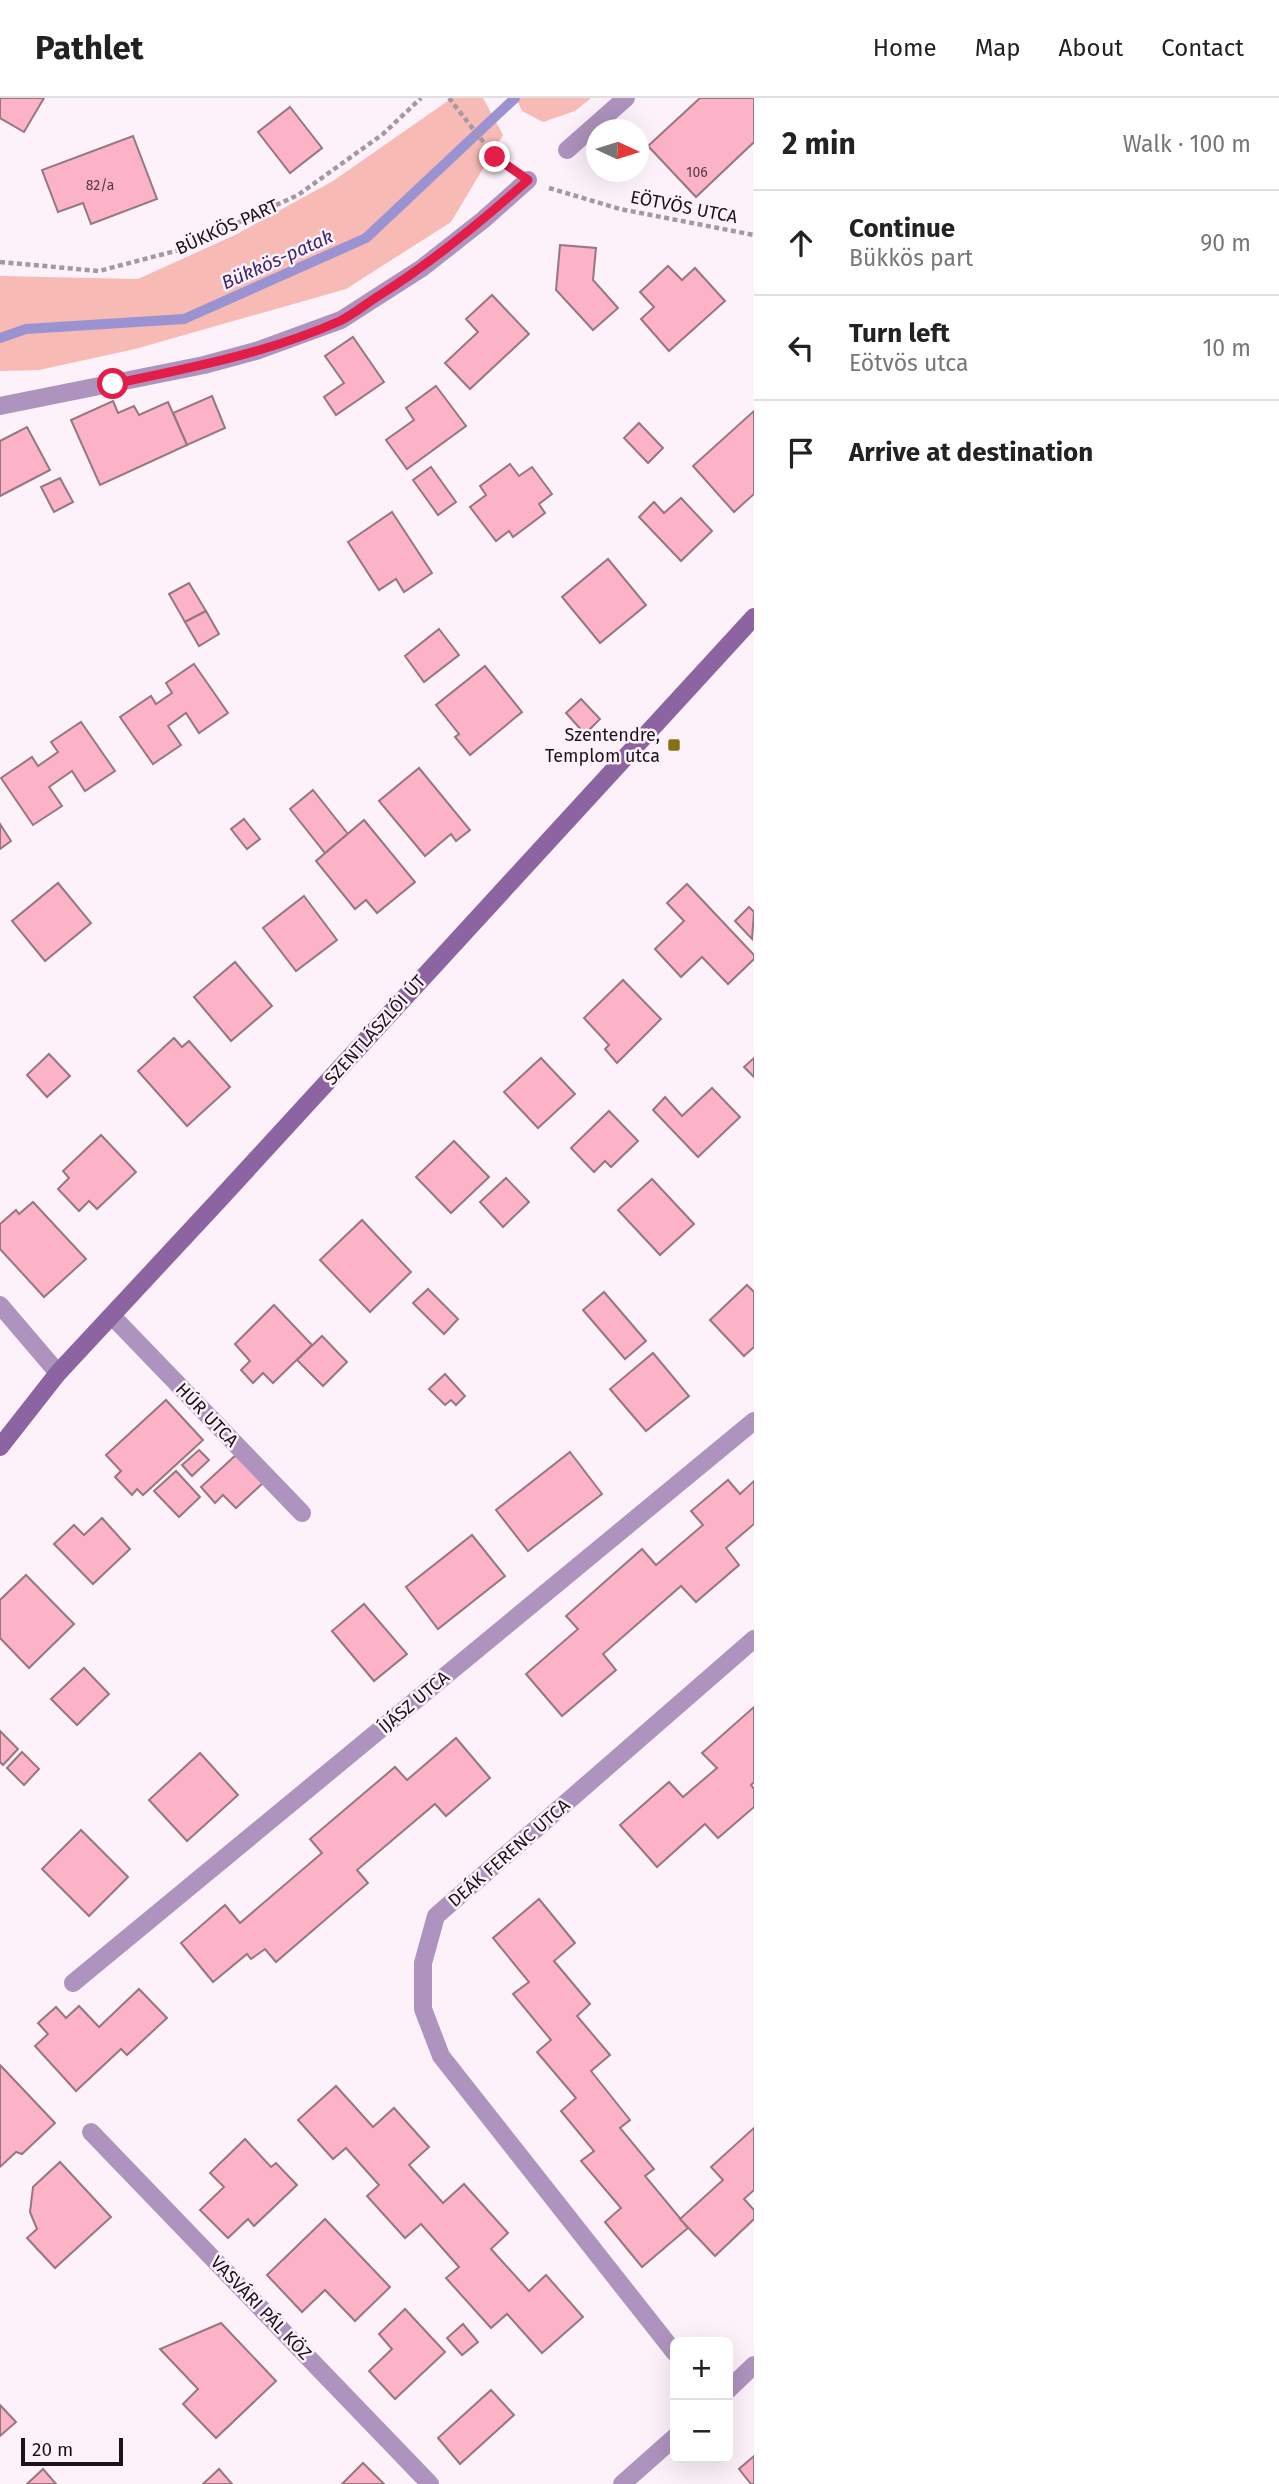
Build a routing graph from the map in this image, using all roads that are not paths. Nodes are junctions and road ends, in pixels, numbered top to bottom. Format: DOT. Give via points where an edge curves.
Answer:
graph roads {
  1 [pos="626,98"];
  2 [pos="567,150"];
  3 [pos="528,180"];
  4 [pos="0,406"];
  5 [pos="754,617"];
  6 [pos="0,1306"];
  7 [pos="112,1316"];
  8 [pos="58,1373"];
  9 [pos="754,1421"];
  10 [pos="0,1447"];
  11 [pos="302,1513"];
  12 [pos="754,1639"];
  13 [pos="73,1983"];
  14 [pos="91,2132"];
  15 [pos="670,2347"];
  16 [pos="754,2365"];
  17 [pos="733,2385"];
  18 [pos="670,2441"];
  19 [pos="430,2484"];
  20 [pos="622,2484"];
  1 -- 2 [label="street"];
  3 -- 4 [label="street" via="422,268 341,320 205,365"];
  5 -- 7 [label="main road, SZENTLÁSZLÓI ÚT"];
  6 -- 8 [label="street"];
  7 -- 8 [label="main road, SZENTLÁSZLÓI ÚT"];
  7 -- 11 [label="street, HÚR UTCA"];
  8 -- 10 [label="main road, SZENTLÁSZLÓI ÚT"];
  9 -- 13 [label="street, ÍJÁSZ UTCA"];
  12 -- 15 [label="street, DEÁK FERENC UTCA" via="436,1916 424,1963 423,2009 441,2056"];
  14 -- 19 [label="street, VASVÁRI PÁL KÖZ"];
  16 -- 17 [label="street"];
  18 -- 20 [label="street"];
}
